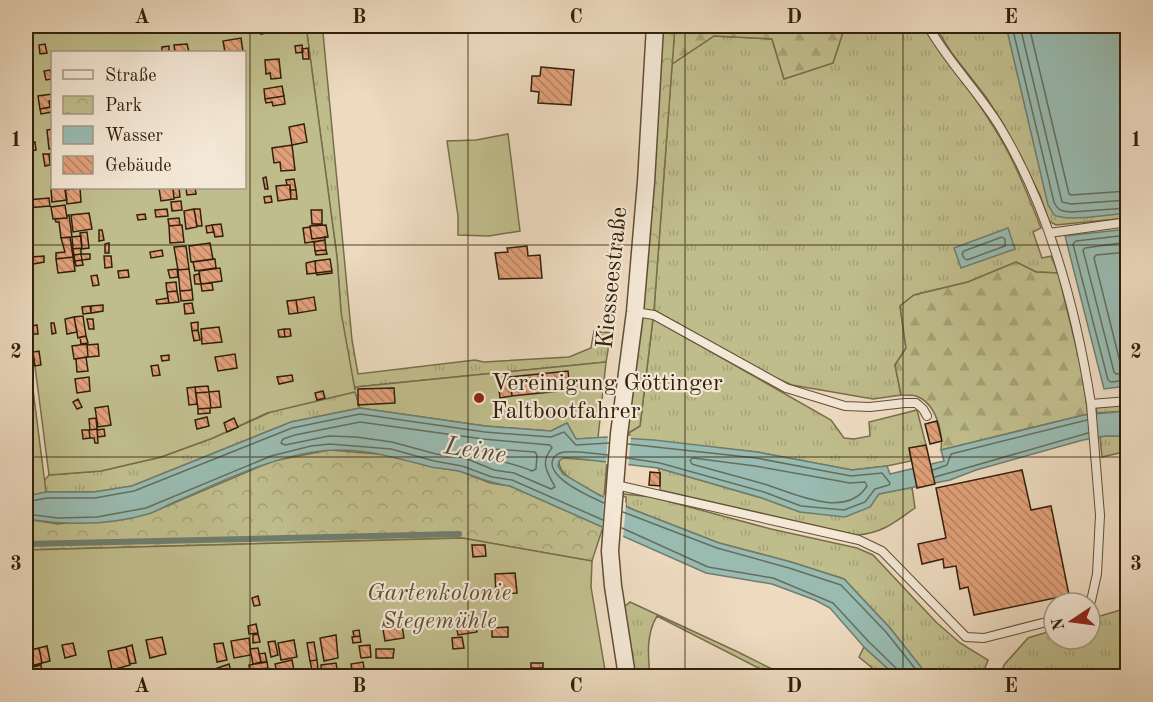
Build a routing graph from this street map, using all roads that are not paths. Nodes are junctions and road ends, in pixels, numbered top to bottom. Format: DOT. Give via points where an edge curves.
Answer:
graph roads {
  1 [pos="655,26"];
  2 [pos="928,26"];
  3 [pos="1128,222"];
  4 [pos="1049,233"];
  5 [pos="635,312"];
  6 [pos="1128,401"];
  7 [pos="1092,408"];
  8 [pos="927,416"];
  9 [pos="616,483"];
  10 [pos="1094,591"];
  11 [pos="1042,623"];
  12 [pos="627,676"];
  1 -- 5 [label="street, Kiesseestraße"];
  2 -- 4 [label="lane" via="999,126"];
  3 -- 4 [label="lane"];
  4 -- 7 [label="lane" via="1064,280"];
  5 -- 8 [label="lane" via="654,315 786,388 845,406 916,404"];
  5 -- 9 [label="street, Kiesseestraße"];
  6 -- 7 [label="lane"];
  7 -- 10 [label="lane" via="1100,515"];
  9 -- 11 [label="lane" via="860,540 882,551 966,637 984,638"];
  9 -- 12 [label="street, Kiesseestraße" via="610,551"];
}
